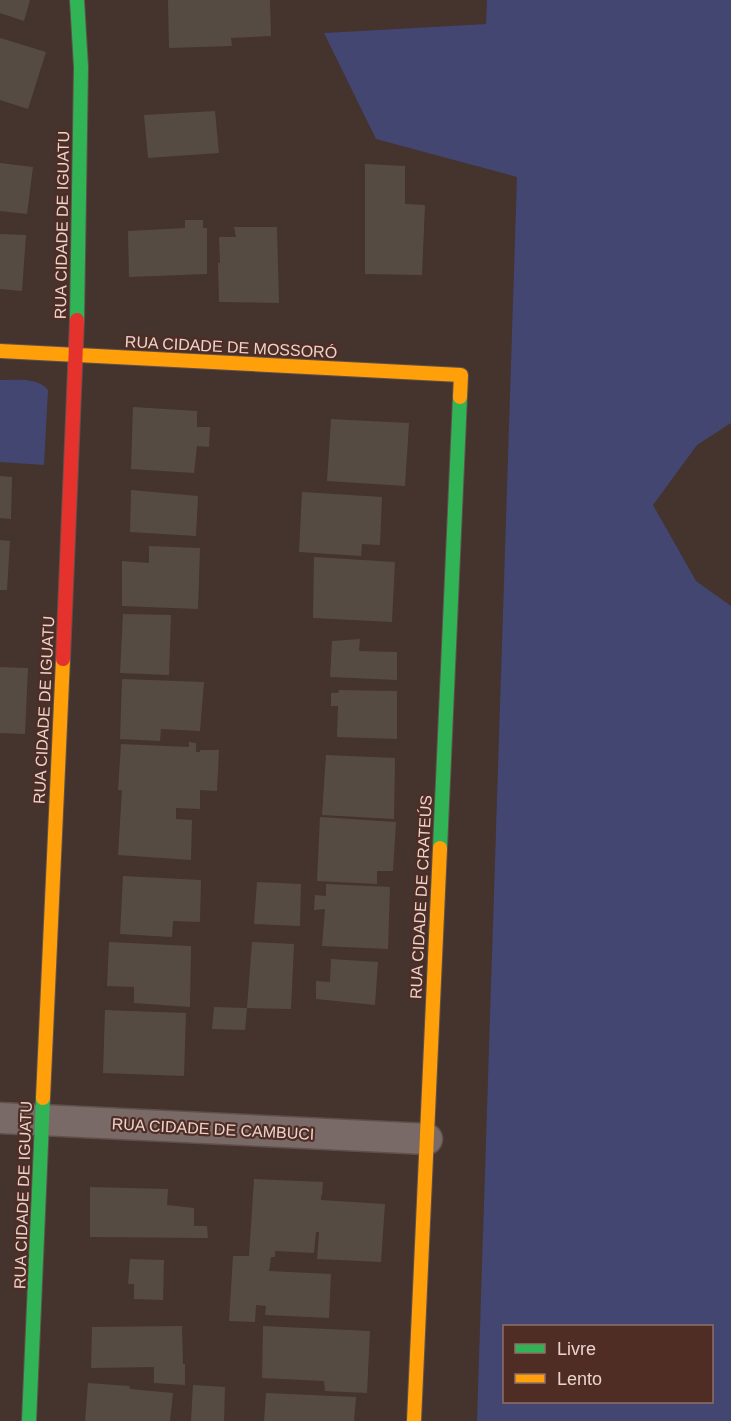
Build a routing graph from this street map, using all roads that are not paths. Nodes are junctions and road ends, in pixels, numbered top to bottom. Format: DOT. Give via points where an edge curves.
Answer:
graph roads {
  1 [pos="77,0"];
  2 [pos="0,351"];
  3 [pos="76,355"];
  4 [pos="461,375"];
  5 [pos="0,1118"];
  6 [pos="42,1120"];
  7 [pos="427,1139"];
  8 [pos="29,1421"];
  9 [pos="414,1421"];
  1 -- 3 [label="street, RUA CIDADE DE IGUATU" via="81,67"];
  2 -- 3 [label="street, RUA CIDADE DE MOSSORÓ"];
  3 -- 4 [label="street, RUA CIDADE DE MOSSORÓ"];
  3 -- 6 [label="street, RUA CIDADE DE IGUATU"];
  4 -- 7 [label="street, RUA CIDADE DE CRATEÚS"];
  5 -- 6 [label="street, RUA CIDADE DE CAMBUCI"];
  6 -- 7 [label="street, RUA CIDADE DE CAMBUCI"];
  6 -- 8 [label="street, RUA CIDADE DE IGUATU"];
  7 -- 9 [label="street, RUA CIDADE DE CRATEÚS"];
}
